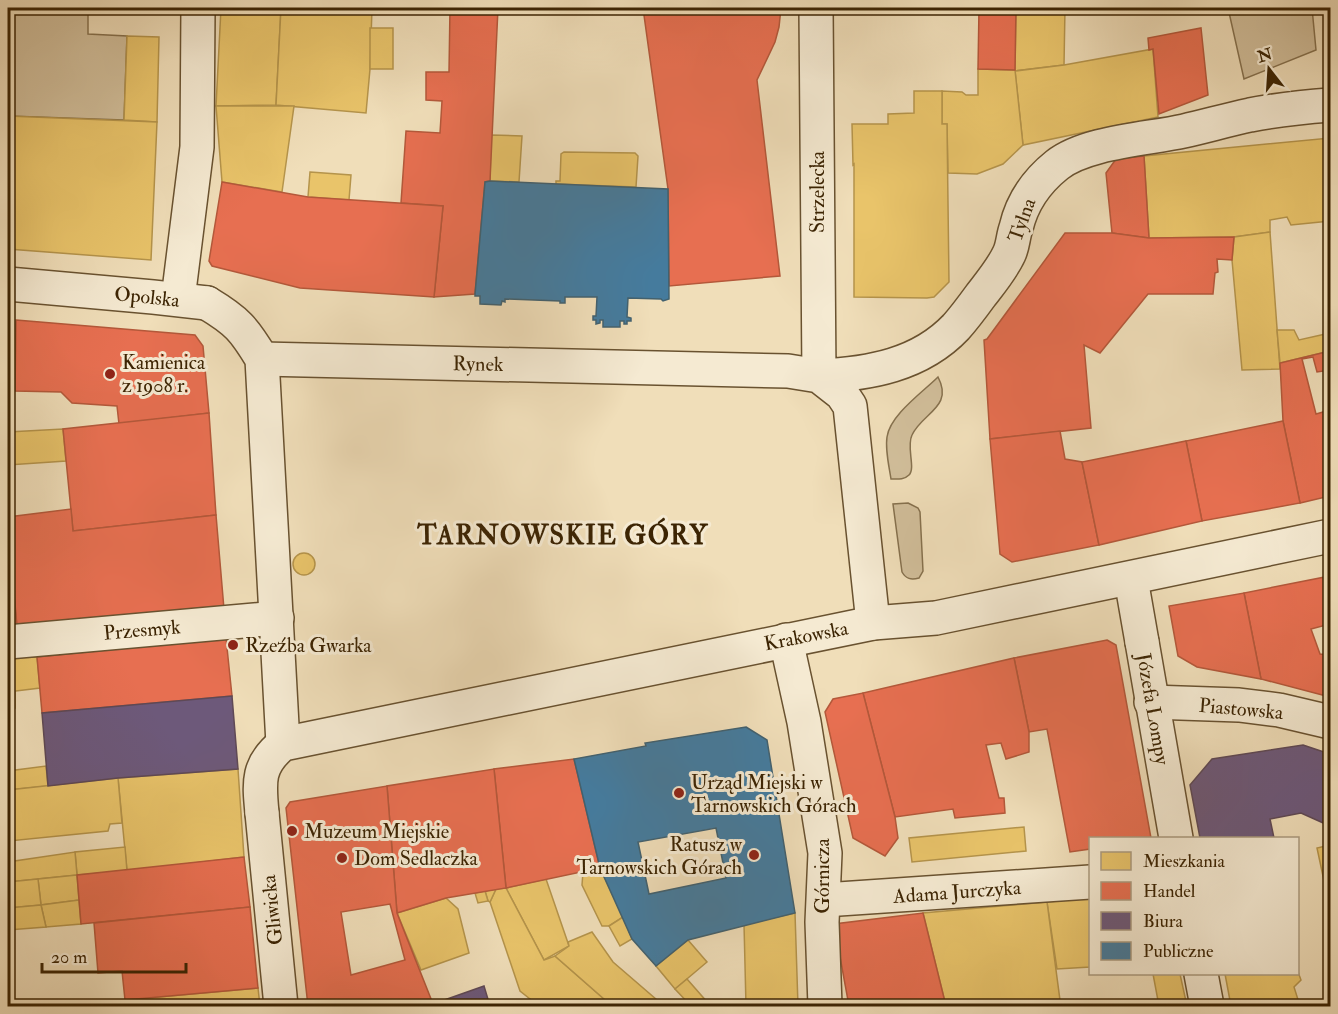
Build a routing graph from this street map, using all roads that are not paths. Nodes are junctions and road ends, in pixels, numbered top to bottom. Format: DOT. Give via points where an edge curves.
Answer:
graph roads {
  1 [pos="198,8"];
  2 [pos="816,8"];
  3 [pos="1330,105"];
  4 [pos="8,284"];
  5 [pos="193,301"];
  6 [pos="262,359"];
  7 [pos="819,376"];
  8 [pos="1330,536"];
  9 [pos="1131,579"];
  10 [pos="277,618"];
  11 [pos="873,622"];
  12 [pos="786,640"];
  13 [pos="8,642"];
  14 [pos="1151,702"];
  15 [pos="1330,723"];
  16 [pos="283,744"];
  17 [pos="1176,837"];
  18 [pos="1089,882"];
  19 [pos="824,900"];
  20 [pos="1201,975"];
  21 [pos="281,1006"];
  22 [pos="825,1006"];
  23 [pos="1207,1006"];
  1 -- 5 [label="street"];
  2 -- 7 [label="street, Strzelecka"];
  3 -- 7 [label="street, Tylna" via="1250,115 1094,148 1060,162 1034,188 1023,207 1004,265 955,328 934,345 887,368"];
  4 -- 5 [label="street, Opolska"];
  5 -- 6 [label="street, Opolska" via="231,317 246,331"];
  6 -- 7 [label="street, Rynek" via="788,371"];
  6 -- 10 [label="street"];
  7 -- 11 [label="street, Rynek" via="842,394 849,406"];
  8 -- 9 [label="street, Krakowska"];
  9 -- 11 [label="street, Krakowska" via="936,618"];
  9 -- 14 [label="street, Józefa Lompy"];
  10 -- 13 [label="street, Przesmyk"];
  10 -- 16 [label="street"];
  11 -- 12 [label="street, Krakowska"];
  12 -- 16 [label="street, Krakowska"];
  12 -- 19 [label="street, Górnicza" via="825,853"];
  14 -- 15 [label="street, Piastowska" via="1239,705"];
  14 -- 17 [label="street, Józefa Lompy"];
  16 -- 21 [label="street, Gliwicka" via="262,769 260,782"];
  18 -- 19 [label="street, Adama Jurczyka"];
  19 -- 22 [label="street, Górnicza"];
  20 -- 23 [label="street"];
}
